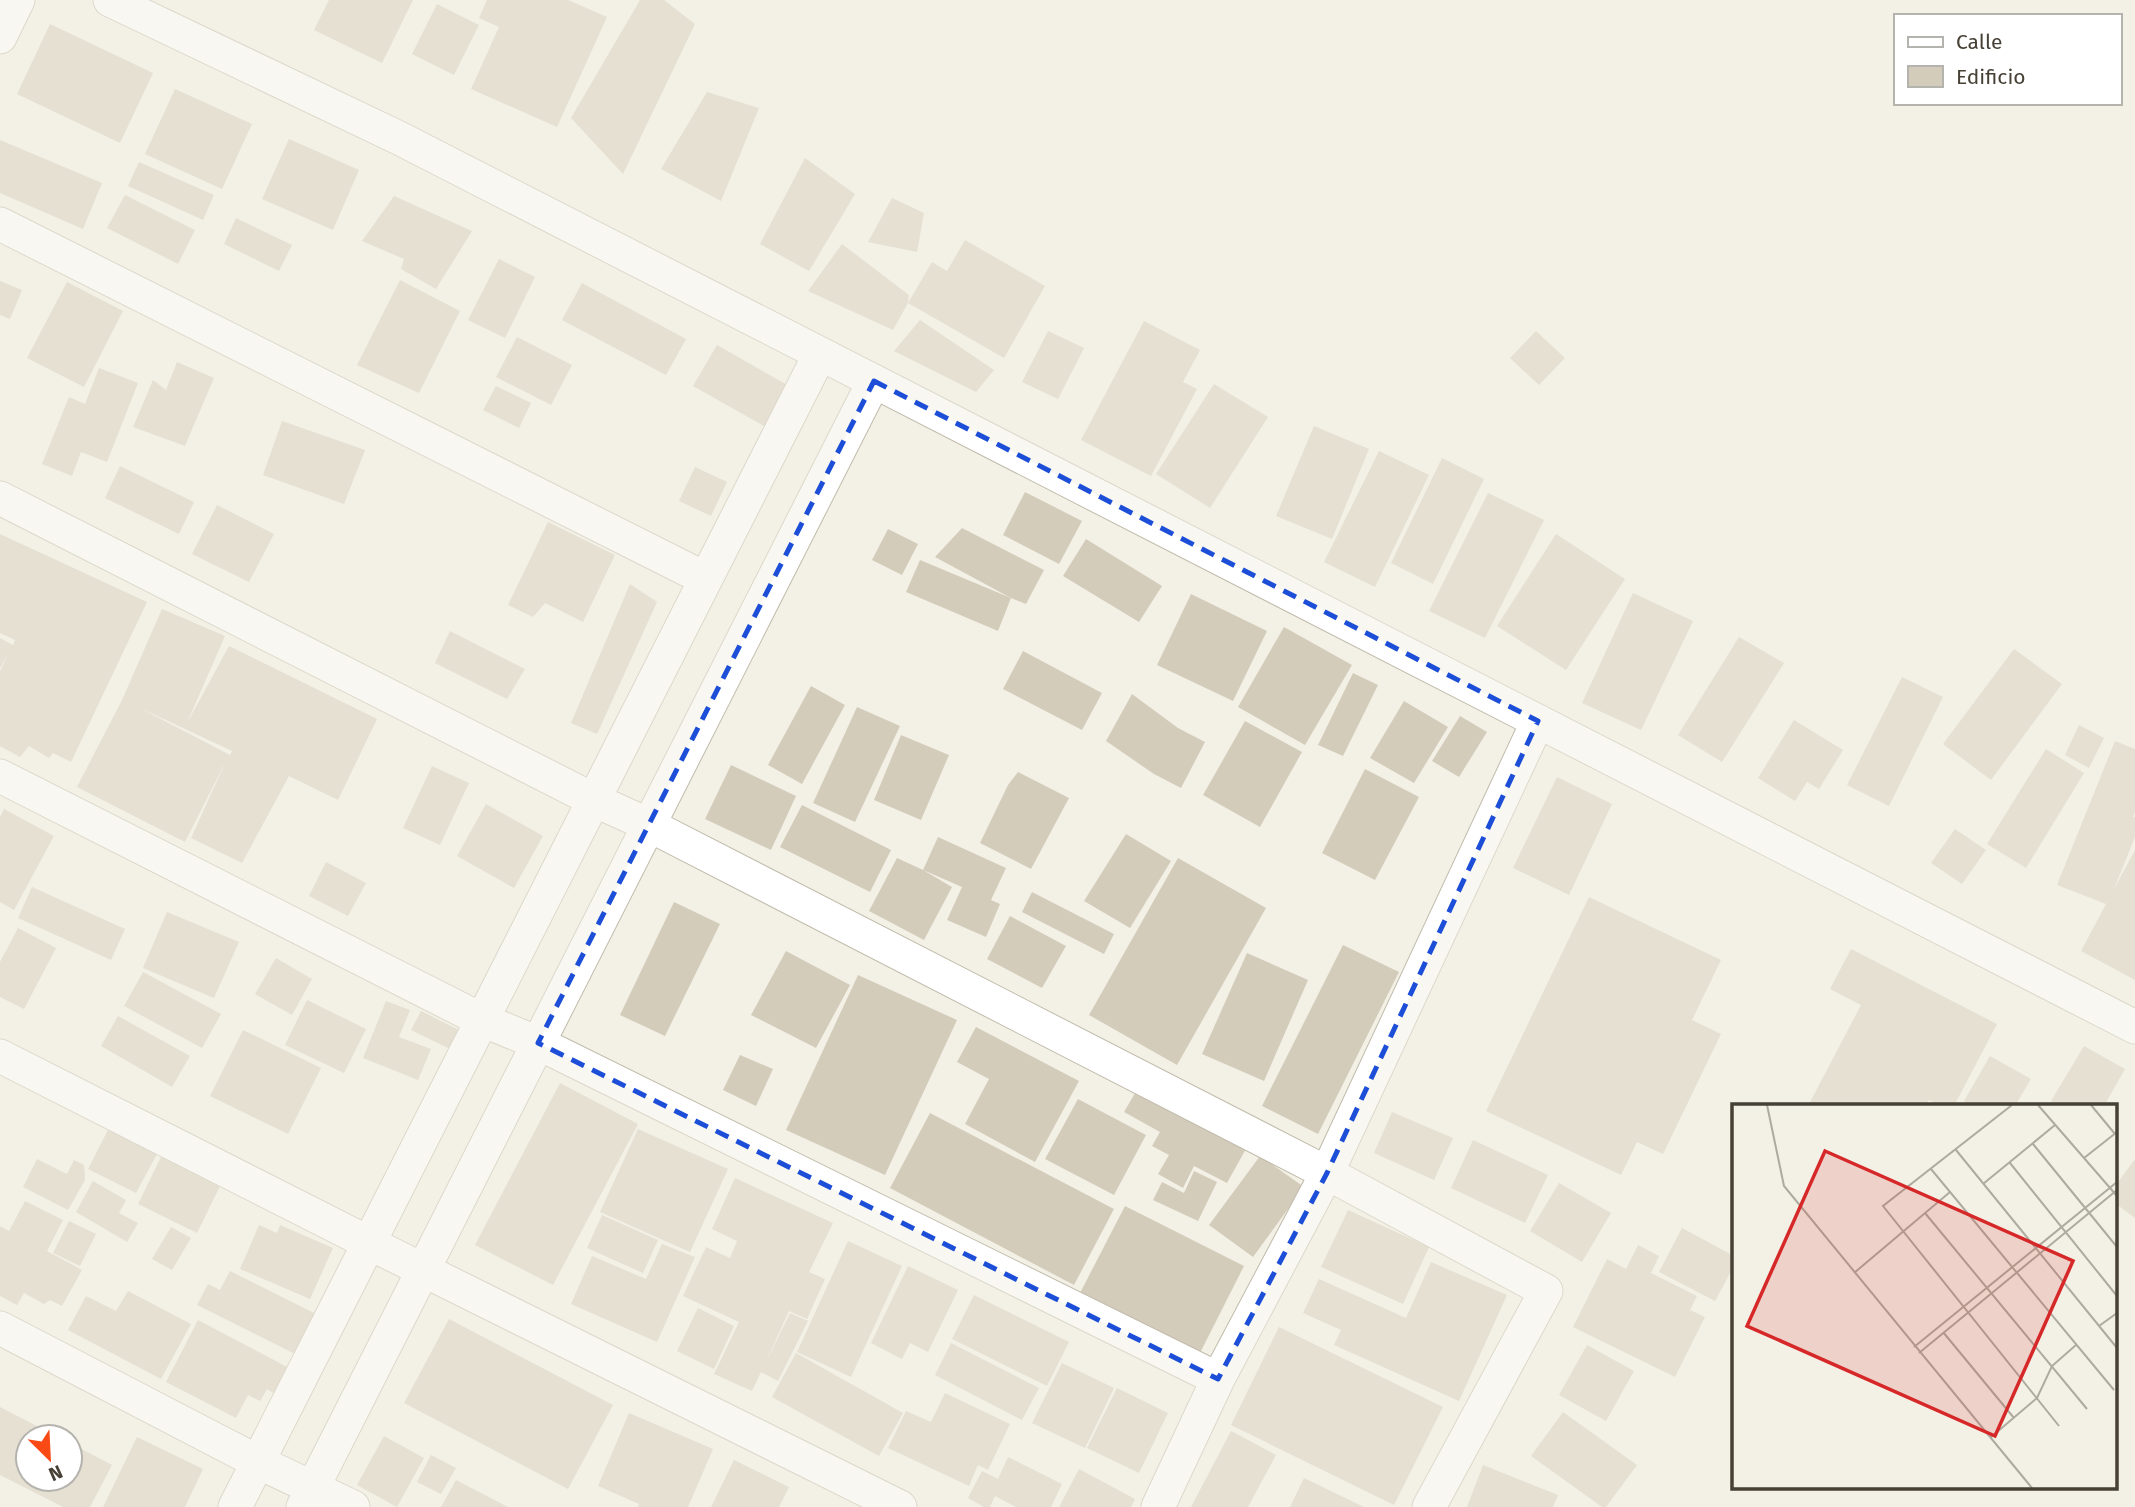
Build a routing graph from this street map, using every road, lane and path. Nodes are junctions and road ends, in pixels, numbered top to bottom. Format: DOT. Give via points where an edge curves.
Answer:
graph roads {
  1 [pos="18,0"];
  2 [pos="110,0"];
  3 [pos="0,37"];
  4 [pos="0,224"];
  5 [pos="820,354"];
  6 [pos="874,381"];
  7 [pos="0,498"];
  8 [pos="706,579"];
  9 [pos="1538,721"];
  10 [pos="0,776"];
  11 [pos="594,800"];
  12 [pos="649,825"];
  13 [pos="482,1020"];
  14 [pos="2135,1027"];
  15 [pos="538,1043"];
  16 [pos="0,1056"];
  17 [pos="1327,1173"];
  18 [pos="369,1243"];
  19 [pos="424,1270"];
  20 [pos="0,1328"];
  21 [pos="1217,1379"];
  22 [pos="258,1462"];
  23 [pos="308,1497"];
  24 [pos="235,1507"];
  25 [pos="353,1507"];
  26 [pos="901,1507"];
  27 [pos="1158,1507"];
  28 [pos="1429,1507"];
  1 -- 3 [label="street"];
  2 -- 5 [label="street" via="399,138"];
  4 -- 8 [label="street"];
  5 -- 6 [label="street"];
  5 -- 8 [label="street"];
  6 -- 9 [label="street"];
  6 -- 12 [label="street"];
  7 -- 11 [label="street"];
  8 -- 11 [label="street"];
  9 -- 14 [label="street"];
  9 -- 17 [label="street"];
  10 -- 13 [label="street"];
  11 -- 12 [label="street"];
  11 -- 13 [label="street"];
  12 -- 15 [label="street"];
  12 -- 17 [label="street"];
  13 -- 15 [label="street"];
  13 -- 18 [label="street"];
  15 -- 19 [label="street"];
  15 -- 21 [label="street"];
  16 -- 18 [label="street"];
  17 -- 21 [label="street"];
  17 -- 28 [label="street" via="1546,1291"];
  18 -- 19 [label="street"];
  18 -- 22 [label="street"];
  19 -- 23 [label="street"];
  19 -- 26 [label="street"];
  20 -- 22 [label="street"];
  21 -- 27 [label="street"];
  22 -- 23 [label="street"];
  22 -- 24 [label="street"];
  23 -- 25 [label="street"];
}
